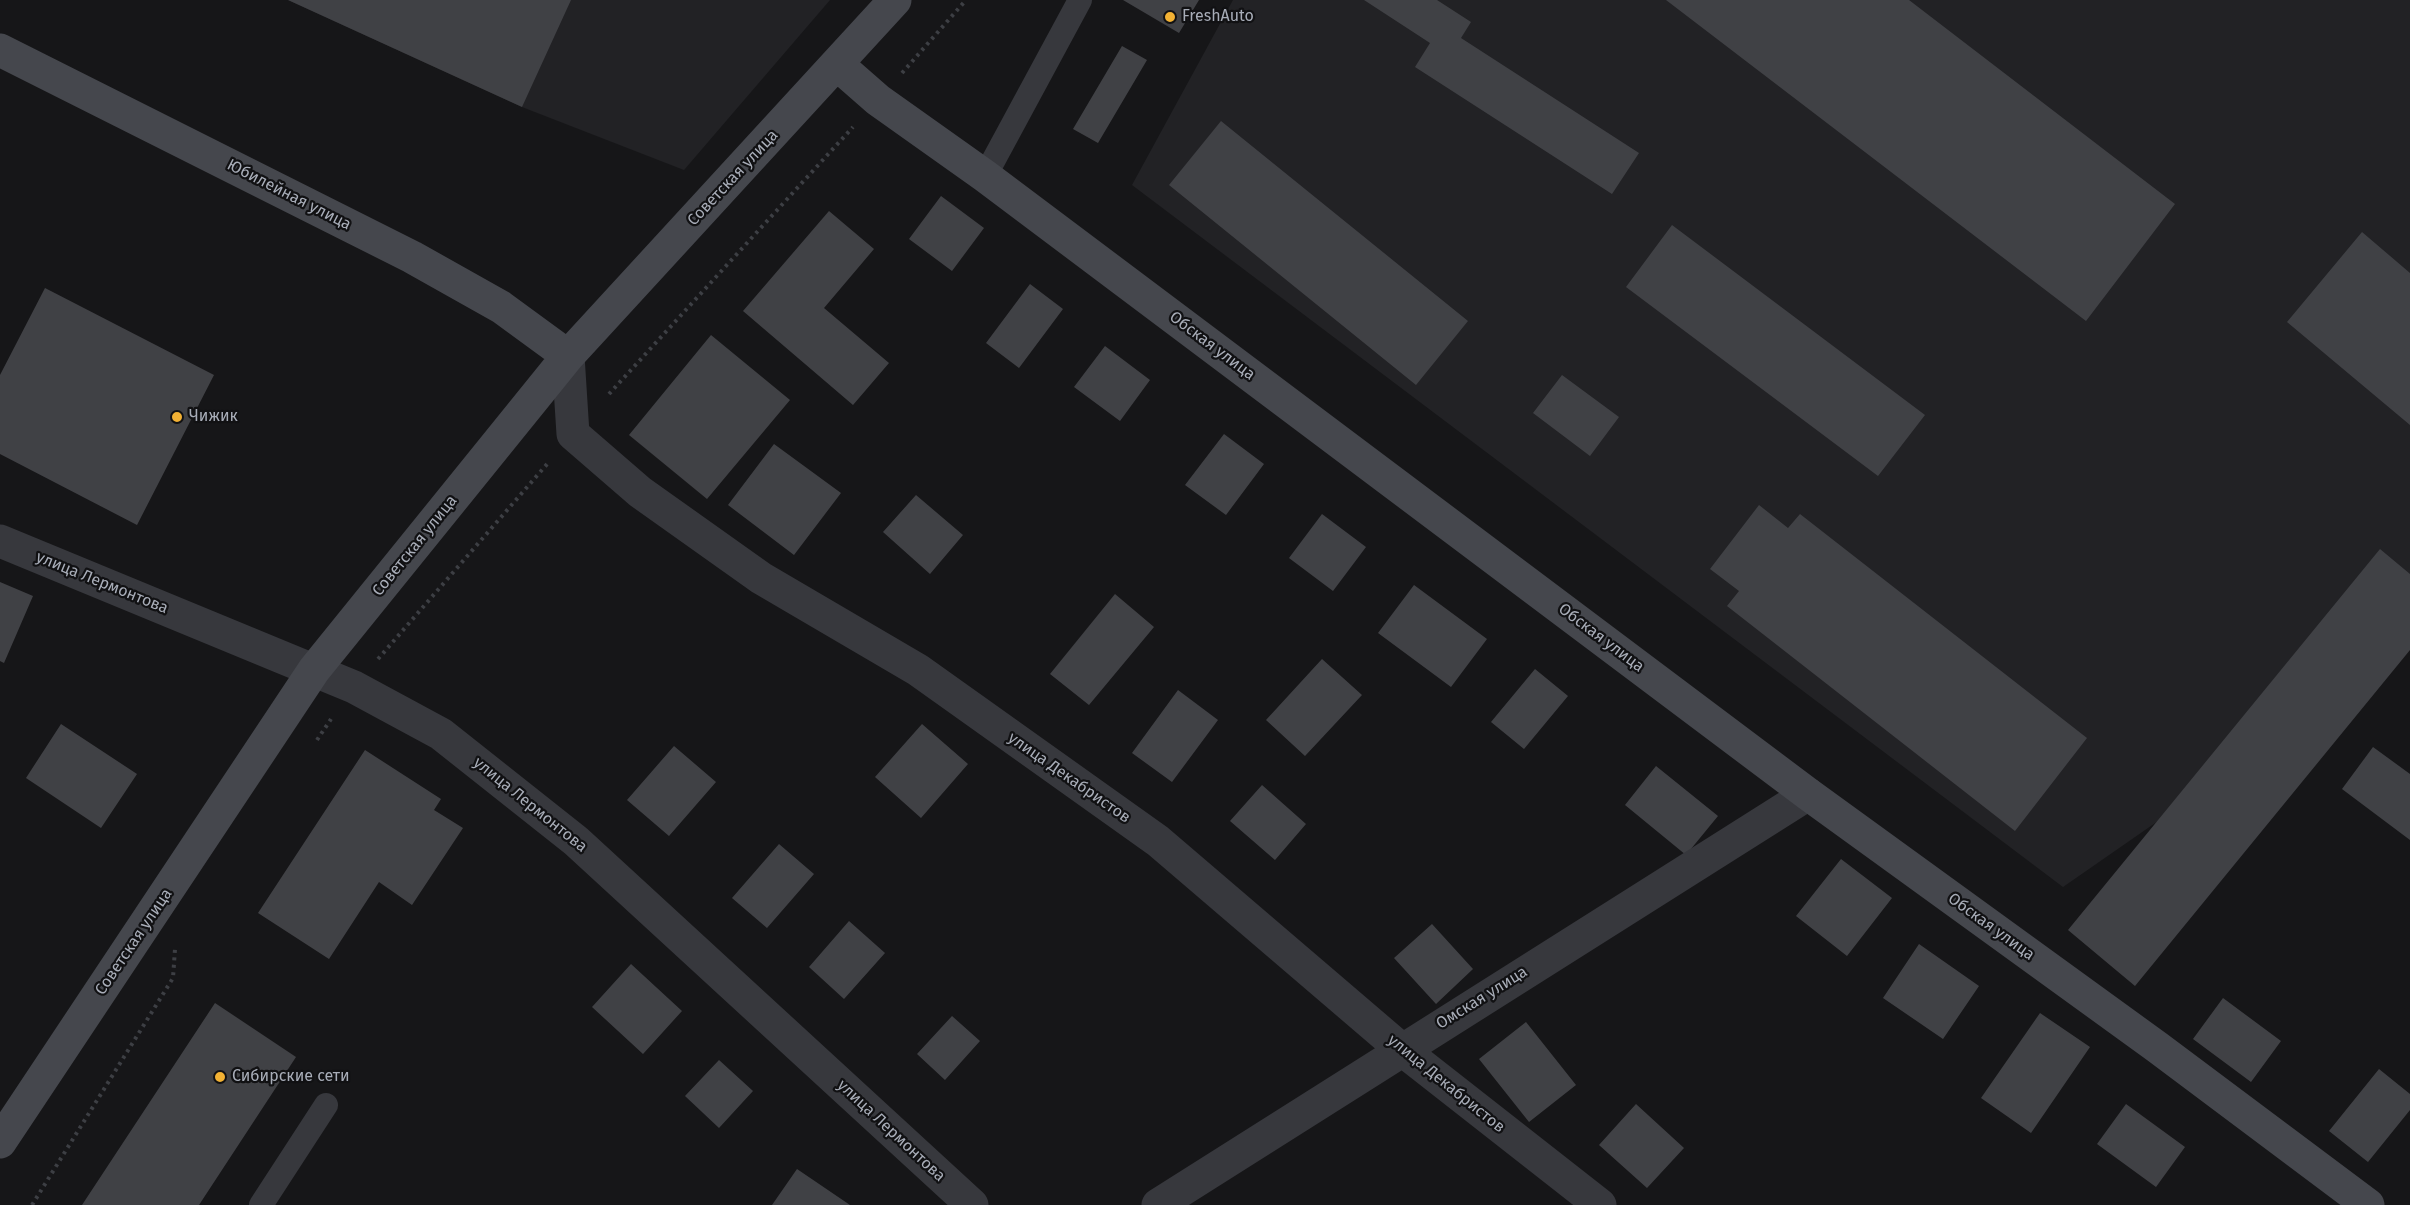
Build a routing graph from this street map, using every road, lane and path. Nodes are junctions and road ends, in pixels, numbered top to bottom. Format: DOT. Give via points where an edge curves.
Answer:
graph roads {
  1 [pos="895,0"];
  2 [pos="966,0"];
  3 [pos="1080,0"];
  4 [pos="0,50"];
  5 [pos="838,64"];
  6 [pos="878,100"];
  7 [pos="985,176"];
  8 [pos="568,356"];
  9 [pos="573,434"];
  10 [pos="0,541"];
  11 [pos="314,670"];
  12 [pos="354,687"];
  13 [pos="314,744"];
  14 [pos="1808,794"];
  15 [pos="175,943"];
  16 [pos="1401,1049"];
  17 [pos="326,1105"];
  18 [pos="0,1142"];
  19 [pos="32,1205"];
  20 [pos="261,1205"];
  21 [pos="972,1205"];
  22 [pos="1158,1205"];
  23 [pos="1600,1205"];
  24 [pos="2368,1205"];
  1 -- 5 [label="main road, Советская улица"];
  2 -- 6 [label="path"];
  3 -- 7 [label="lane"];
  4 -- 8 [label="main road, Юбилейная улица" via="412,257 501,307"];
  5 -- 6 [label="main road, Обская улица"];
  5 -- 8 [label="main road, Советская улица"];
  6 -- 7 [label="main road, Обская улица"];
  6 -- 9 [label="path"];
  7 -- 14 [label="main road, Обская улица"];
  8 -- 9 [label="street"];
  8 -- 11 [label="main road, Советская улица"];
  9 -- 12 [label="path"];
  9 -- 16 [label="street, улица Декабристов" via="640,492 761,578 918,670 1158,842"];
  10 -- 11 [label="street, улица Лермонтова"];
  11 -- 12 [label="street, улица Лермонтова"];
  11 -- 18 [label="main road, Советская улица"];
  12 -- 13 [label="path"];
  12 -- 21 [label="street, улица Лермонтова" via="441,734 576,841"];
  14 -- 16 [label="street, Омская улица"];
  14 -- 24 [label="main road, Обская улица"];
  15 -- 19 [label="path" via="173,978"];
  16 -- 22 [label="street, Омская улица"];
  16 -- 23 [label="street, улица Декабристов"];
  17 -- 20 [label="lane"];
}
